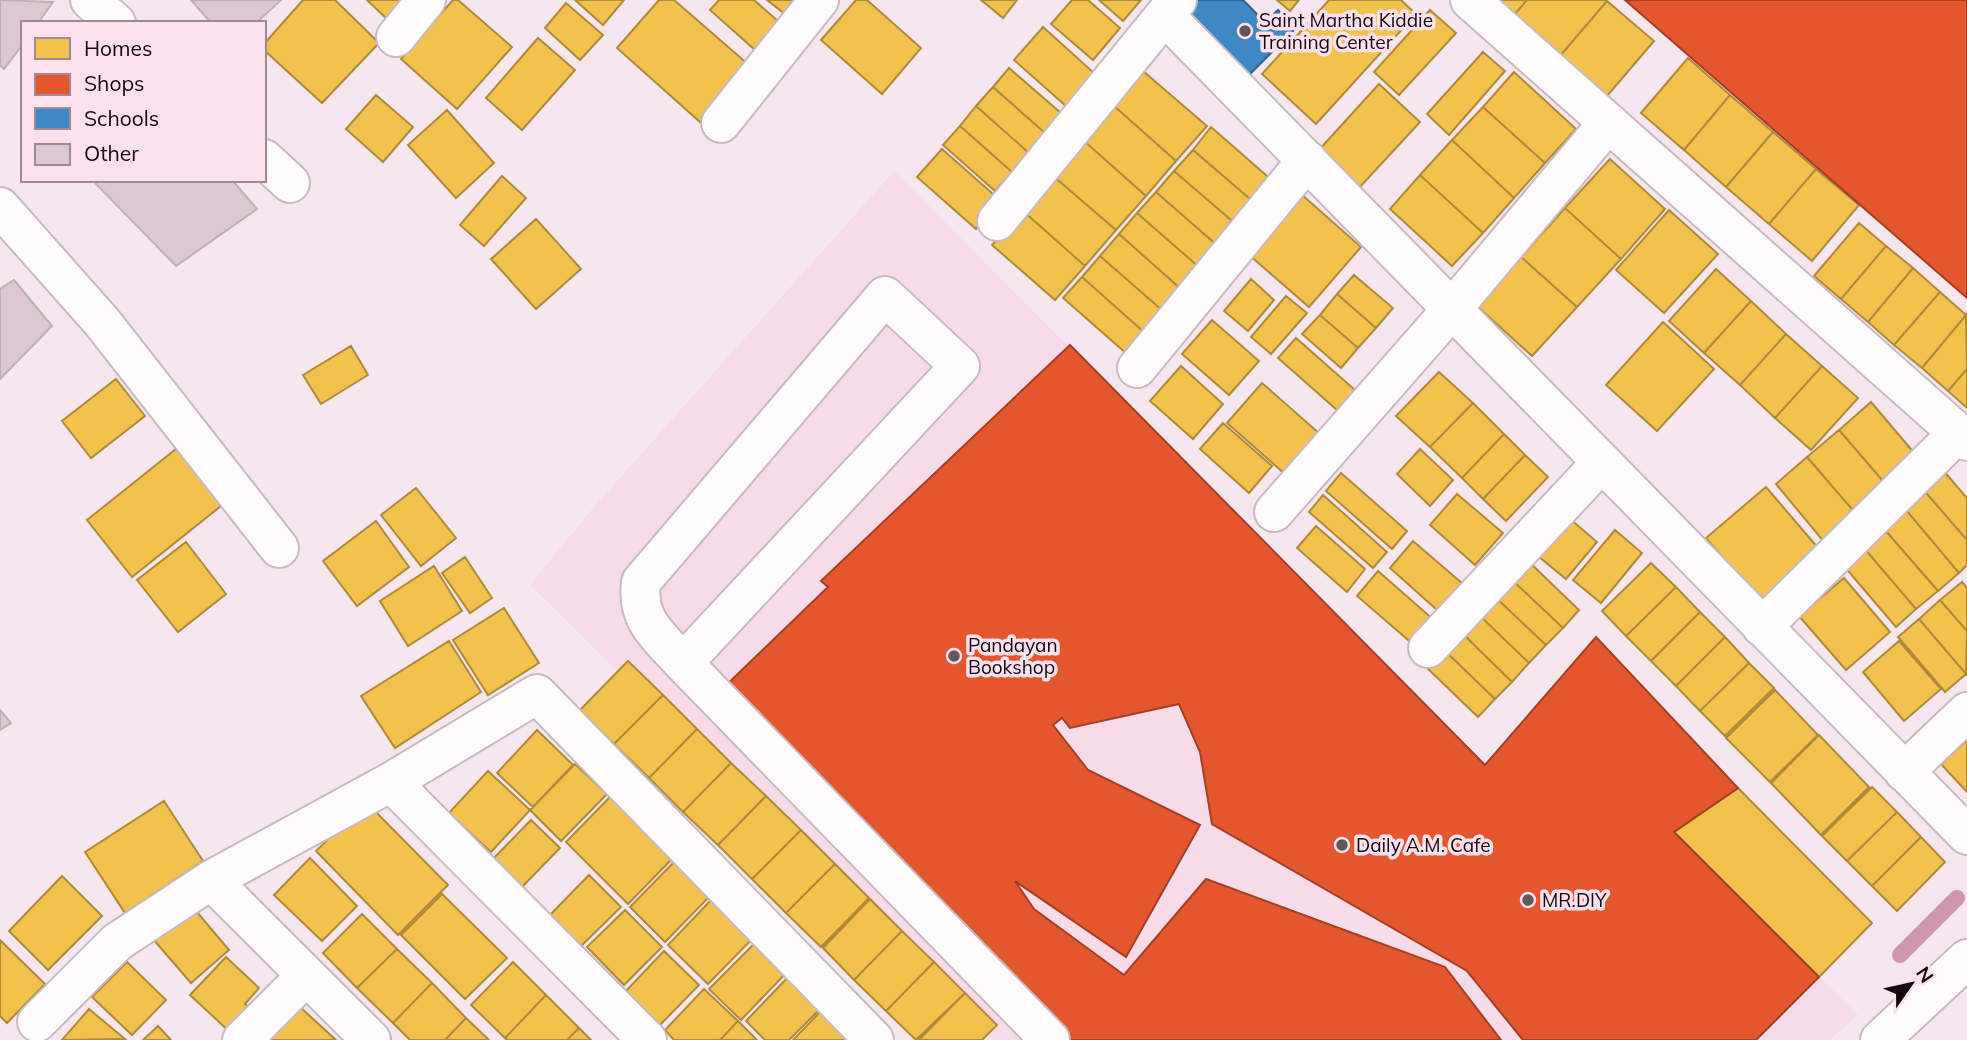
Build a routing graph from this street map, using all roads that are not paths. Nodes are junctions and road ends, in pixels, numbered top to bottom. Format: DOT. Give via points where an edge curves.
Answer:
graph roads {
  1 [pos="90,0"];
  2 [pos="426,0"];
  3 [pos="819,0"];
  4 [pos="1470,0"];
  5 [pos="1171,8"];
  6 [pos="114,21"];
  7 [pos="396,37"];
  8 [pos="721,123"];
  9 [pos="1608,123"];
  10 [pos="1307,160"];
  11 [pos="0,207"];
  12 [pos="997,220"];
  13 [pos="1452,309"];
  14 [pos="1137,368"];
  15 [pos="1962,437"];
  16 [pos="1602,462"];
  17 [pos="1274,512"];
  18 [pos="279,548"];
  19 [pos="1762,626"];
  20 [pos="1428,648"];
  21 [pos="683,663"];
  22 [pos="1967,712"];
  23 [pos="1904,772"];
  24 [pos="391,782"];
  25 [pos="1967,835"];
  26 [pos="211,880"];
  27 [pos="1967,959"];
  28 [pos="306,976"];
  29 [pos="37,1022"];
  30 [pos="242,1040"];
  31 [pos="371,1040"];
  32 [pos="647,1040"];
  33 [pos="874,1040"];
  34 [pos="1050,1040"];
  35 [pos="1880,1040"];
  1 -- 6 [label="street"];
  2 -- 7 [label="street"];
  3 -- 8 [label="street"];
  4 -- 9 [label="street"];
  5 -- 10 [label="street"];
  5 -- 12 [label="street"];
  9 -- 13 [label="street"];
  9 -- 15 [label="street"];
  10 -- 13 [label="street"];
  10 -- 14 [label="street"];
  11 -- 18 [label="street" via="102,322"];
  13 -- 16 [label="street"];
  13 -- 17 [label="street"];
  15 -- 19 [label="street"];
  16 -- 19 [label="street"];
  16 -- 20 [label="street"];
  19 -- 23 [label="street"];
  21 -- 21 [label="street" via="960,366 884,296 641,582 638,603 649,626"];
  21 -- 34 [label="street"];
  22 -- 23 [label="street"];
  23 -- 25 [label="street"];
  24 -- 26 [label="street"];
  24 -- 32 [label="street"];
  24 -- 33 [label="street" via="537,694"];
  26 -- 28 [label="street"];
  26 -- 29 [label="street" via="117,942"];
  27 -- 35 [label="street"];
  28 -- 30 [label="street"];
  28 -- 31 [label="street"];
}
